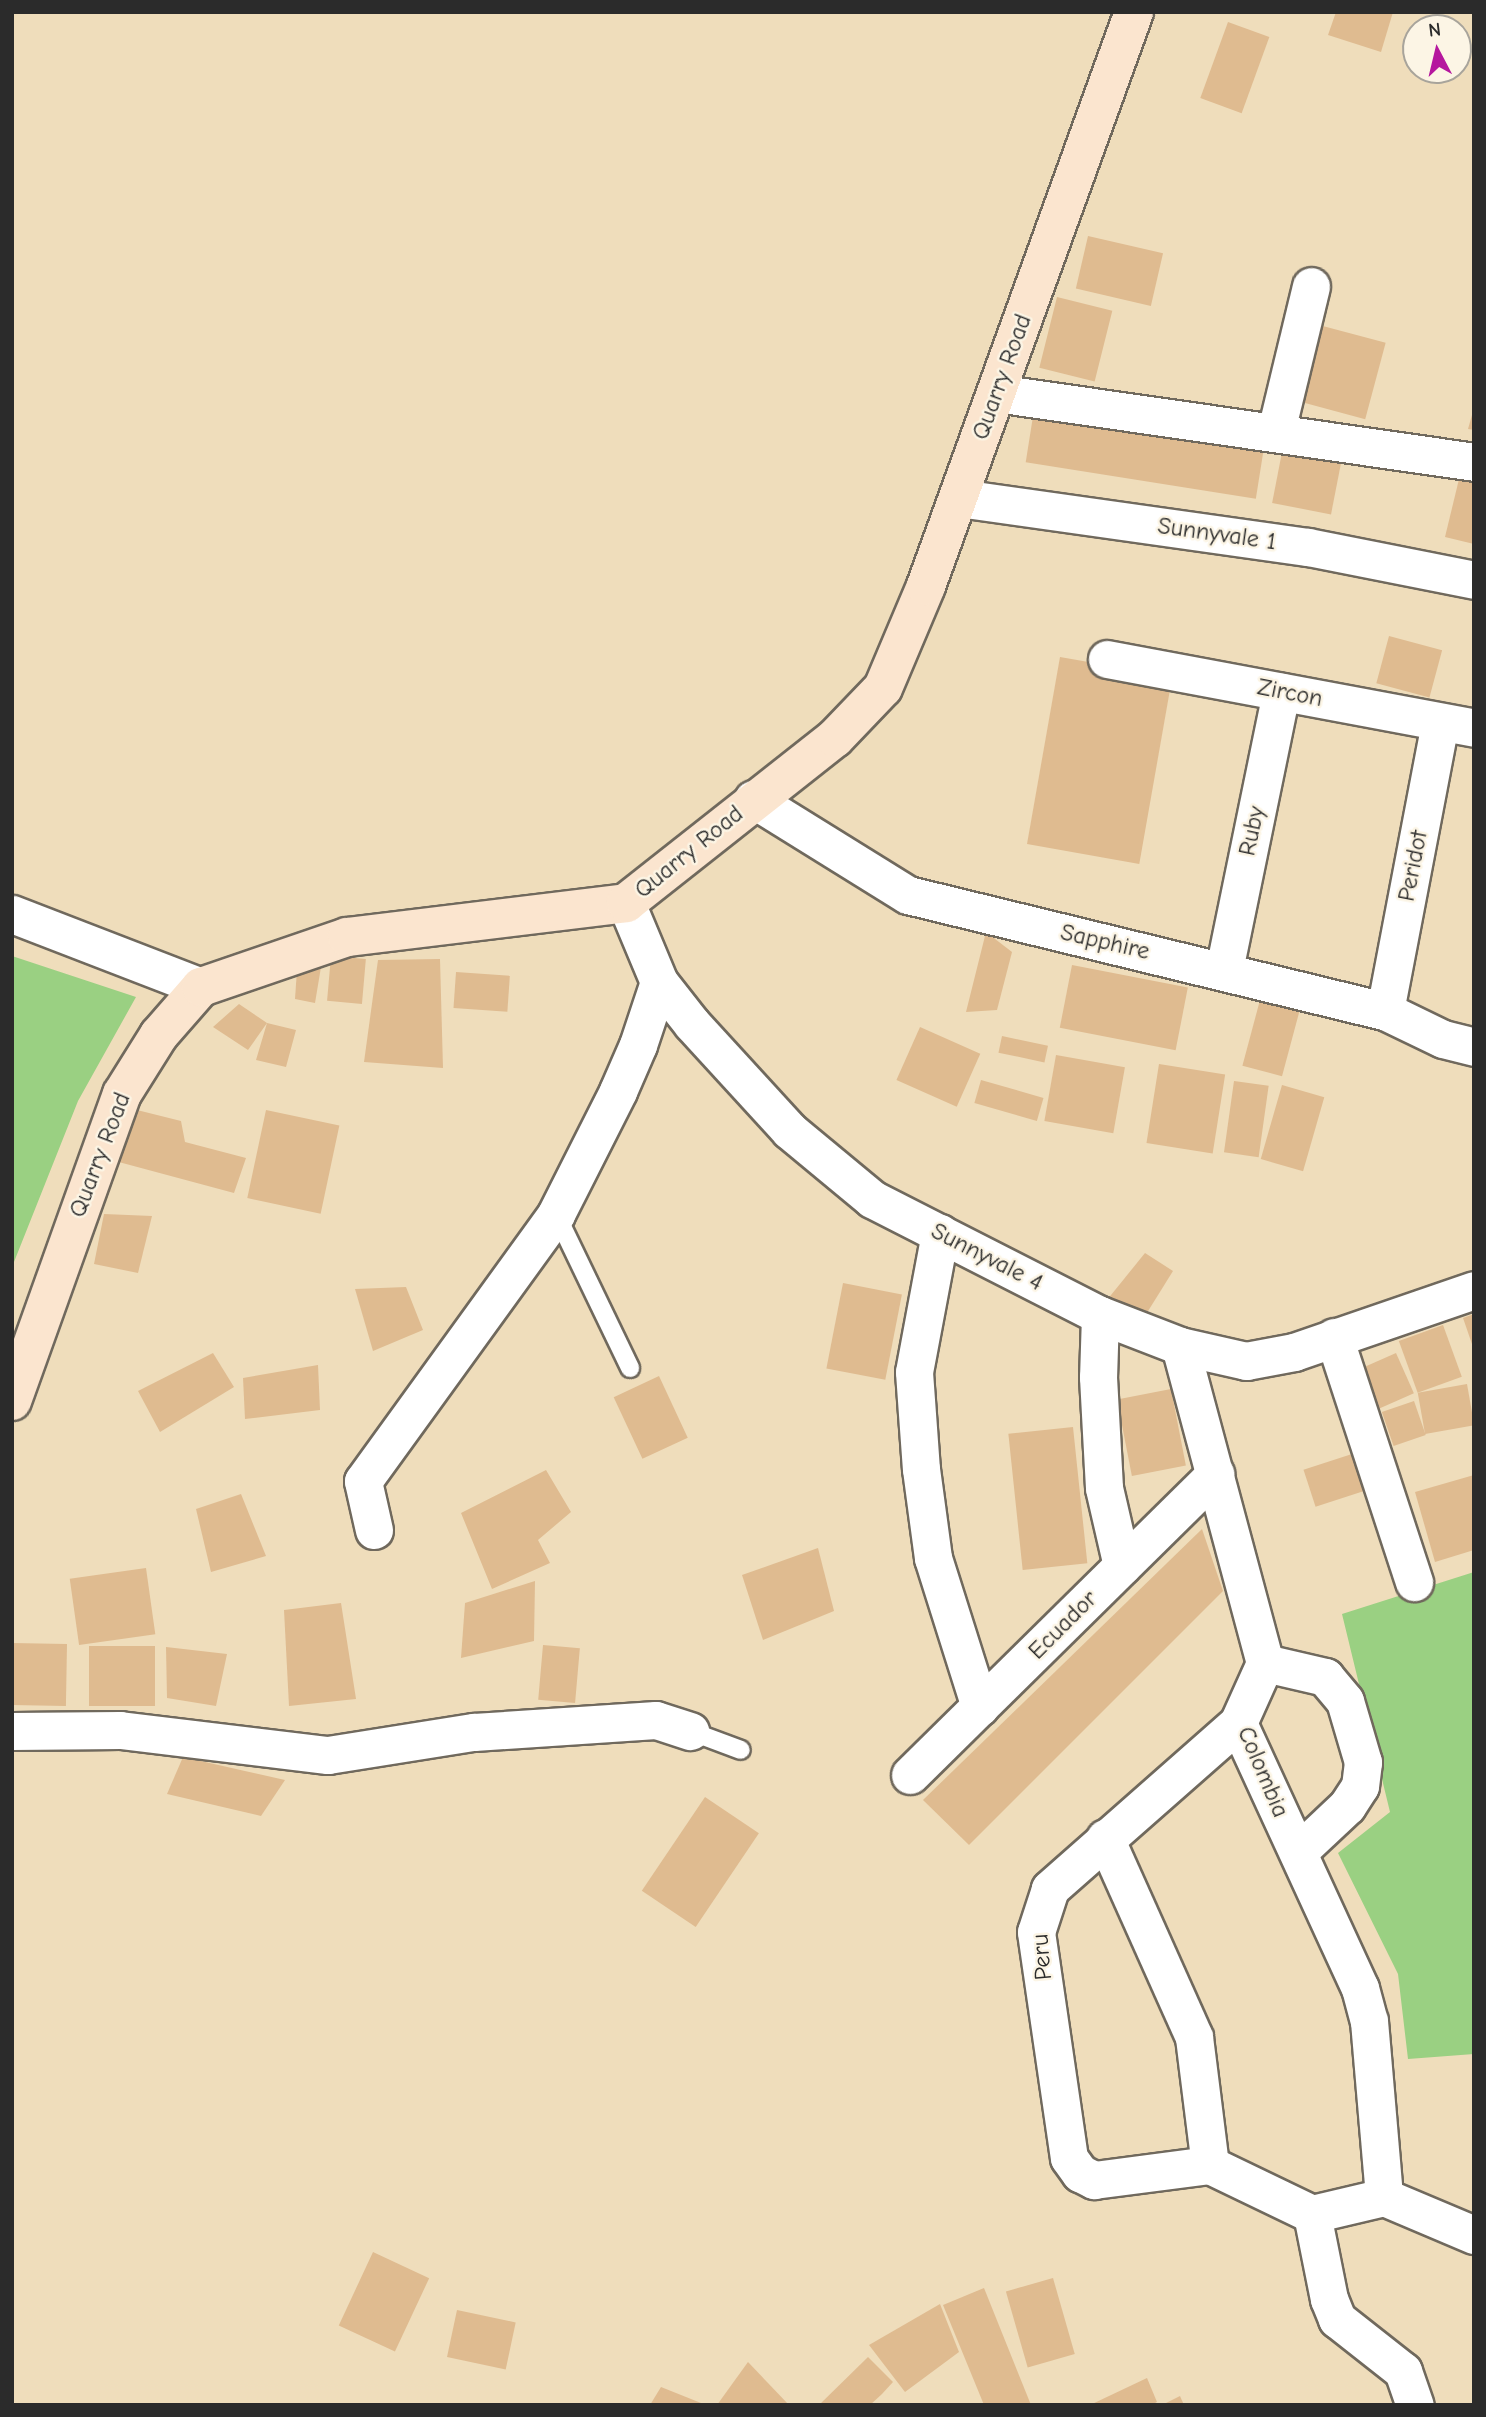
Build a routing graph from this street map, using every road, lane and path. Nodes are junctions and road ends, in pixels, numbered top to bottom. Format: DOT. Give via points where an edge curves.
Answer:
graph roads {
  1 [pos="1134,12"];
  2 [pos="1311,286"];
  3 [pos="996,393"];
  4 [pos="1276,431"];
  5 [pos="1474,462"];
  6 [pos="959,498"];
  7 [pos="1474,580"];
  8 [pos="1107,659"];
  9 [pos="1281,692"];
  10 [pos="1457,725"];
  11 [pos="753,799"];
  12 [pos="626,903"];
  13 [pos="12,914"];
  14 [pos="1224,970"];
  15 [pos="659,982"];
  16 [pos="201,987"];
  17 [pos="1385,1011"];
  18 [pos="1474,1047"];
  19 [pos="556,1214"];
  20 [pos="940,1233"];
  21 [pos="1474,1290"];
  22 [pos="1100,1315"];
  23 [pos="1334,1337"];
  24 [pos="1180,1346"];
  25 [pos="630,1368"];
  26 [pos="12,1401"];
  27 [pos="1214,1474"];
  28 [pos="374,1530"];
  29 [pos="1122,1566"];
  30 [pos="1414,1582"];
  31 [pos="1265,1663"];
  32 [pos="980,1707"];
  33 [pos="1238,1723"];
  34 [pos="12,1731"];
  35 [pos="690,1731"];
  36 [pos="741,1750"];
  37 [pos="910,1775"];
  38 [pos="1105,1838"];
  39 [pos="1298,1852"];
  40 [pos="1210,2165"];
  41 [pos="1384,2197"];
  42 [pos="1312,2214"];
  43 [pos="1474,2235"];
  44 [pos="1415,2405"];
  1 -- 3 [label="street, Quarry Road"];
  2 -- 4 [label="street"];
  3 -- 4 [label="street"];
  3 -- 6 [label="street, Quarry Road"];
  4 -- 5 [label="street"];
  6 -- 7 [label="street, Sunnyvale 1" via="1308,547"];
  6 -- 11 [label="street, Quarry Road" via="883,688 835,738"];
  8 -- 9 [label="street, Zircon"];
  9 -- 10 [label="street, Zircon"];
  9 -- 14 [label="street, Ruby"];
  10 -- 17 [label="street, Peridot"];
  11 -- 12 [label="street, Quarry Road"];
  11 -- 14 [label="street, Sapphire" via="908,895"];
  12 -- 15 [label="street, Sunnyvale 4"];
  12 -- 16 [label="street, Quarry Road" via="347,937"];
  13 -- 16 [label="street"];
  14 -- 17 [label="street, Sapphire"];
  15 -- 19 [label="street" via="618,1091"];
  15 -- 20 [label="street, Sunnyvale 4" via="789,1130 872,1199"];
  16 -- 26 [label="street, Quarry Road" via="159,1035 122,1094"];
  17 -- 18 [label="street, Sapphire" via="1443,1039"];
  19 -- 25 [label="lane"];
  19 -- 28 [label="street" via="363,1481"];
  20 -- 22 [label="street, Sunnyvale 4"];
  20 -- 32 [label="street" via="914,1372 920,1457 933,1558"];
  21 -- 23 [label="street, Sunnyvale 4"];
  22 -- 24 [label="street, Sunnyvale 4"];
  22 -- 29 [label="street" via="1104,1488"];
  23 -- 24 [label="street, Sunnyvale 4" via="1294,1352 1246,1361"];
  23 -- 30 [label="street"];
  24 -- 27 [label="street"];
  27 -- 29 [label="street, Ecuador"];
  27 -- 31 [label="street"];
  29 -- 32 [label="street, Ecuador"];
  31 -- 33 [label="street, Colombia"];
  31 -- 39 [label="street" via="1325,1677 1345,1701 1363,1762 1360,1786 1346,1806"];
  32 -- 37 [label="street, Ecuador"];
  33 -- 38 [label="street, Peru"];
  33 -- 39 [label="street, Colombia"];
  34 -- 35 [label="street" via="120,1730 328,1755 487,1731 656,1720"];
  35 -- 36 [label="lane"];
  38 -- 40 [label="street" via="1194,2037"];
  38 -- 40 [label="street, Peru" via="1049,1889 1036,1932 1069,2158 1080,2174 1094,2180"];
  39 -- 41 [label="street, Colombia" via="1360,1988 1369,2021"];
  40 -- 42 [label="street"];
  41 -- 42 [label="street"];
  41 -- 43 [label="street"];
  42 -- 44 [label="street" via="1337,2319 1403,2371"];
}
